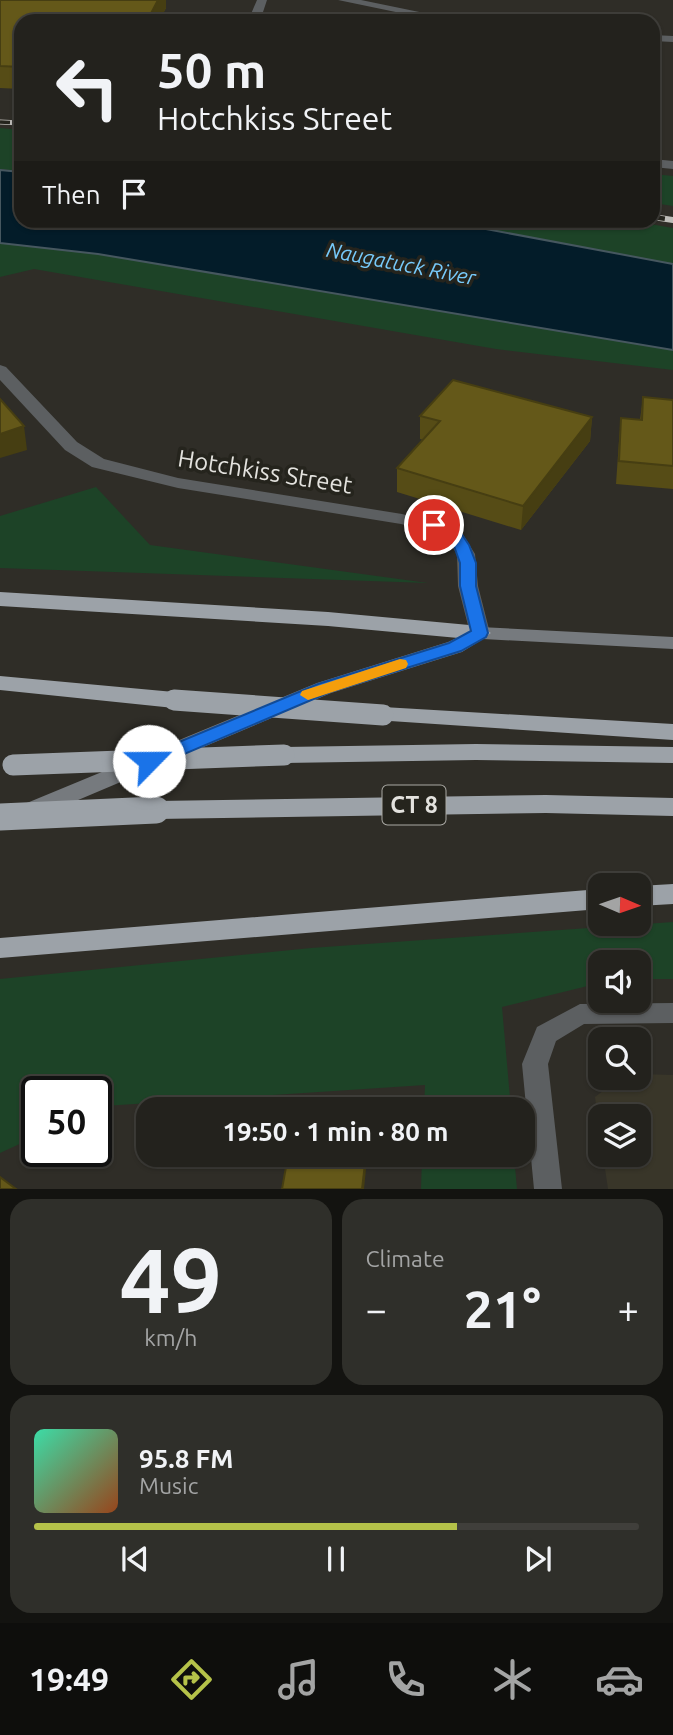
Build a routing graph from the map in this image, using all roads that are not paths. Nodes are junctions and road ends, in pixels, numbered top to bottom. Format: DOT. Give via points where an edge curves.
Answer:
graph roads {
  1 [pos="343,0"];
  2 [pos="419,14"];
  3 [pos="0,370"];
  4 [pos="0,599"];
  5 [pos="480,633"];
  6 [pos="673,643"];
  7 [pos="0,683"];
  8 [pos="673,732"];
  9 [pos="673,755"];
  10 [pos="6,765"];
  11 [pos="673,807"];
  12 [pos="0,817"];
  13 [pos="0,824"];
  14 [pos="673,894"];
  15 [pos="651,896"];
  16 [pos="588,900"];
  17 [pos="0,948"];
  18 [pos="673,1013"];
  19 [pos="548,1189"];
  1 -- 2 [label="street"];
  3 -- 5 [label="street, Hotchkiss Street" via="72,446 98,463 178,483 445,530 466,554 468,586"];
  4 -- 5 [label="highway"];
  5 -- 6 [label="main road"];
  5 -- 13 [label="main road" via="455,647 324,688"];
  7 -- 8 [label="highway, bridge" via="174,700"];
  9 -- 10 [label="highway, CT 8, bridge" via="476,752"];
  11 -- 12 [label="highway, CT 8, bridge" via="546,804"];
  14 -- 15 [label="highway"];
  16 -- 17 [label="highway"];
  18 -- 19 [label="street" via="580,1014 546,1034 535,1064"];
}
